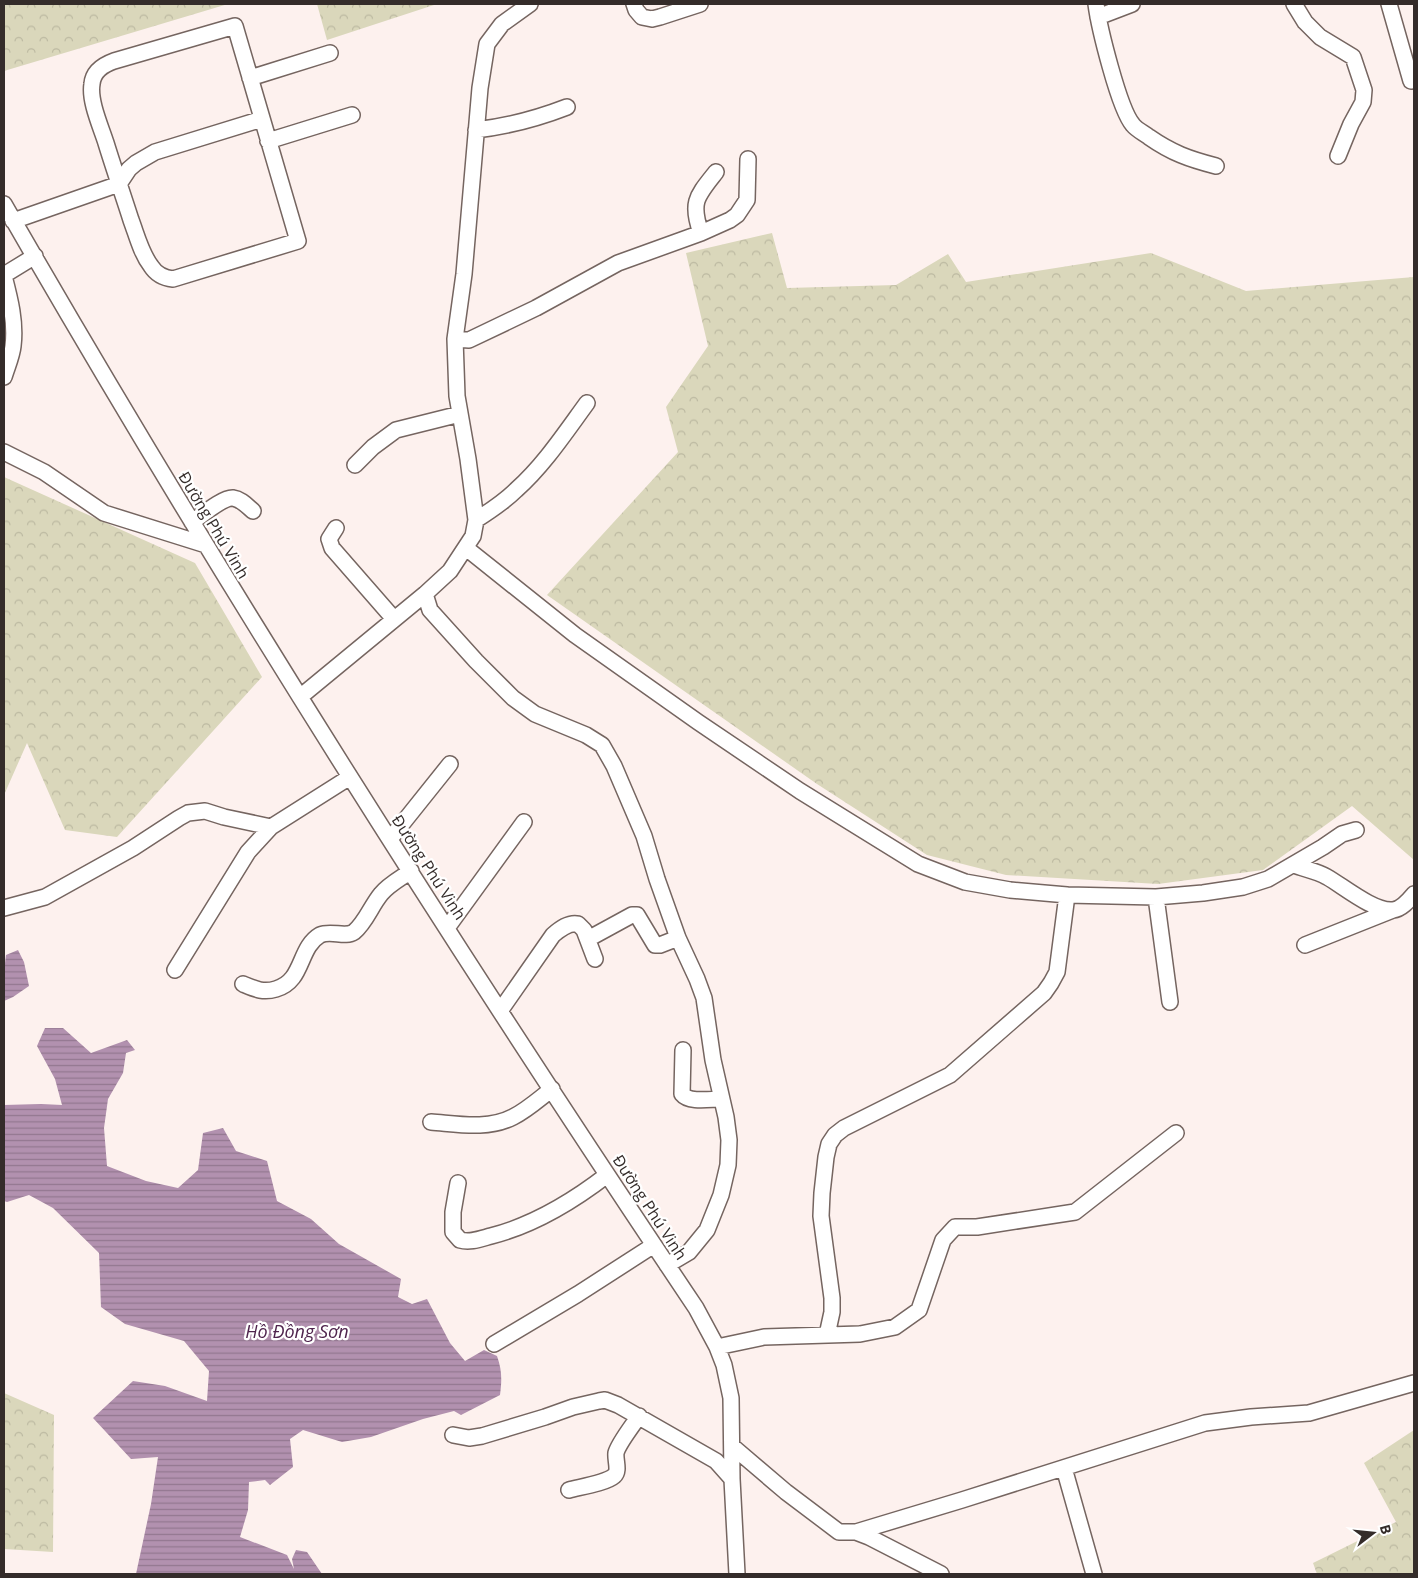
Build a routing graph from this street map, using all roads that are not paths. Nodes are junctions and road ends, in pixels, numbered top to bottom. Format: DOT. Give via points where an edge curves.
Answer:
graph roads {
  1 [pos="530,4"];
  2 [pos="634,4"];
  3 [pos="700,4"];
  4 [pos="1132,4"];
  5 [pos="1294,4"];
  6 [pos="1389,4"];
  7 [pos="1097,10"];
  8 [pos="330,53"];
  9 [pos="250,78"];
  10 [pos="1411,81"];
  11 [pos="567,107"];
  12 [pos="352,116"];
  13 [pos="262,119"];
  14 [pos="476,130"];
  15 [pos="268,141"];
  16 [pos="1338,156"];
  17 [pos="748,159"];
  18 [pos="1216,166"];
  19 [pos="716,172"];
  20 [pos="119,184"];
  21 [pos="4,204"];
  22 [pos="14,220"];
  23 [pos="701,233"];
  24 [pos="35,256"];
  25 [pos="4,275"];
  26 [pos="455,339"];
  27 [pos="4,377"];
  28 [pos="587,403"];
  29 [pos="460,414"];
  30 [pos="4,452"];
  31 [pos="355,465"];
  32 [pos="253,511"];
  33 [pos="476,520"];
  34 [pos="192,522"];
  35 [pos="336,528"];
  36 [pos="206,545"];
  37 [pos="466,548"];
  38 [pos="425,594"];
  39 [pos="394,619"];
  40 [pos="300,697"];
  41 [pos="450,764"];
  42 [pos="350,778"];
  43 [pos="524,822"];
  44 [pos="271,826"];
  45 [pos="1356,830"];
  46 [pos="390,838"];
  47 [pos="1294,865"];
  48 [pos="411,871"];
  49 [pos="1414,894"];
  50 [pos="1067,895"];
  51 [pos="1156,897"];
  52 [pos="4,908"];
  53 [pos="1393,910"];
  54 [pos="447,928"];
  55 [pos="678,938"];
  56 [pos="588,940"];
  57 [pos="1305,945"];
  58 [pos="596,959"];
  59 [pos="175,970"];
  60 [pos="243,984"];
  61 [pos="1170,1002"];
  62 [pos="500,1011"];
  63 [pos="683,1050"];
  64 [pos="552,1089"];
  65 [pos="721,1099"];
  66 [pos="431,1122"];
  67 [pos="1176,1132"];
  68 [pos="608,1175"];
  69 [pos="458,1183"];
  70 [pos="654,1245"];
  71 [pos="668,1265"];
  72 [pos="827,1334"];
  73 [pos="494,1344"];
  74 [pos="717,1347"];
  75 [pos="1414,1384"];
  76 [pos="639,1416"];
  77 [pos="453,1434"];
  78 [pos="732,1446"];
  79 [pos="1064,1468"];
  80 [pos="732,1479"];
  81 [pos="569,1490"];
  82 [pos="856,1532"];
  83 [pos="737,1574"];
  84 [pos="941,1574"];
  85 [pos="1094,1574"];
  1 -- 14 [label="street" via="502,24 487,44"];
  2 -- 3 [label="street" via="642,17 652,19"];
  4 -- 7 [label="street"];
  5 -- 16 [label="street" via="1313,30 1352,57 1364,90 1363,102"];
  6 -- 10 [label="street"];
  7 -- 18 [label="street" via="1124,110 1134,127 1184,157"];
  8 -- 9 [label="street"];
  9 -- 13 [label="street"];
  9 -- 20 [label="street" via="235,26 106,64 94,75 92,93"];
  11 -- 14 [label="street" via="519,124"];
  12 -- 15 [label="street"];
  13 -- 15 [label="street"];
  13 -- 20 [label="street" via="155,152 129,169"];
  14 -- 26 [label="street"];
  15 -- 20 [label="street" via="298,241 173,279 161,276 149,264"];
  17 -- 23 [label="street" via="745,205 730,220"];
  19 -- 23 [label="street" via="703,189 695,209"];
  20 -- 22 [label="street"];
  21 -- 22 [label="street, Đường Phú Vinh"];
  22 -- 24 [label="street, Đường Phú Vinh"];
  23 -- 26 [label="street" via="618,263 469,340"];
  24 -- 25 [label="street"];
  24 -- 34 [label="street, Đường Phú Vinh"];
  25 -- 27 [label="street" via="14,328 13,348"];
  26 -- 29 [label="street"];
  28 -- 33 [label="street" via="528,479 508,498"];
  29 -- 31 [label="street" via="396,430"];
  29 -- 33 [label="street"];
  30 -- 36 [label="street" via="44,472 104,513"];
  32 -- 34 [label="street" via="232,498"];
  33 -- 37 [label="street" via="473,536"];
  34 -- 36 [label="street, Đường Phú Vinh"];
  35 -- 39 [label="street" via="329,539 332,548"];
  36 -- 40 [label="street, Đường Phú Vinh"];
  37 -- 38 [label="street" via="450,571"];
  37 -- 50 [label="street" via="574,635 691,717 800,791 918,864 965,882"];
  38 -- 39 [label="street"];
  38 -- 55 [label="street" via="430,610 513,698 535,714 602,745 644,836"];
  39 -- 40 [label="street"];
  40 -- 42 [label="street, Đường Phú Vinh"];
  41 -- 46 [label="street"];
  42 -- 44 [label="street"];
  42 -- 46 [label="street, Đường Phú Vinh"];
  43 -- 54 [label="street"];
  44 -- 52 [label="street" via="205,811 188,813 45,897"];
  44 -- 59 [label="street" via="248,852"];
  45 -- 47 [label="street" via="1342,834"];
  46 -- 48 [label="street, Đường Phú Vinh"];
  47 -- 51 [label="street" via="1268,880 1243,887"];
  47 -- 53 [label="street" via="1325,876 1380,908"];
  48 -- 54 [label="street, Đường Phú Vinh"];
  48 -- 60 [label="street" via="383,892 353,932 321,935 310,944 294,977 282,987 261,991"];
  49 -- 53 [label="street"];
  50 -- 51 [label="street"];
  50 -- 72 [label="street" via="1057,972 1044,993 950,1075 844,1128 829,1144 820,1216 832,1298"];
  51 -- 61 [label="street"];
  53 -- 57 [label="street"];
  54 -- 62 [label="street, Đường Phú Vinh"];
  55 -- 56 [label="street" via="655,945 641,920 632,915"];
  55 -- 65 [label="street" via="704,998"];
  56 -- 58 [label="street"];
  56 -- 62 [label="street" via="576,923 553,935"];
  62 -- 64 [label="street, Đường Phú Vinh"];
  63 -- 65 [label="street" via="684,1098"];
  64 -- 66 [label="street" via="525,1110 500,1122 476,1125"];
  64 -- 68 [label="street, Đường Phú Vinh"];
  65 -- 71 [label="street" via="730,1140 728,1165 720,1195 706,1230 689,1252"];
  67 -- 72 [label="street" via="1075,1212 977,1227 955,1227 943,1240 919,1310 895,1327 860,1334"];
  68 -- 69 [label="street" via="540,1218 472,1241 460,1240 453,1232"];
  68 -- 70 [label="street, Đường Phú Vinh"];
  70 -- 71 [label="street, Đường Phú Vinh"];
  70 -- 73 [label="street"];
  71 -- 74 [label="street, Đường Phú Vinh"];
  72 -- 74 [label="street" via="764,1337"];
  74 -- 78 [label="street, Đường Phú Vinh" via="731,1398"];
  75 -- 79 [label="street" via="1309,1413 1205,1423"];
  76 -- 77 [label="street" via="605,1400 482,1436 469,1438"];
  76 -- 80 [label="street" via="716,1461"];
  76 -- 81 [label="street" via="615,1455 614,1476"];
  78 -- 80 [label="street, Đường Phú Vinh"];
  78 -- 82 [label="street" via="839,1532"];
  79 -- 82 [label="street"];
  79 -- 85 [label="street"];
  80 -- 83 [label="street, Đường Phú Vinh"];
  82 -- 84 [label="street"];
}
